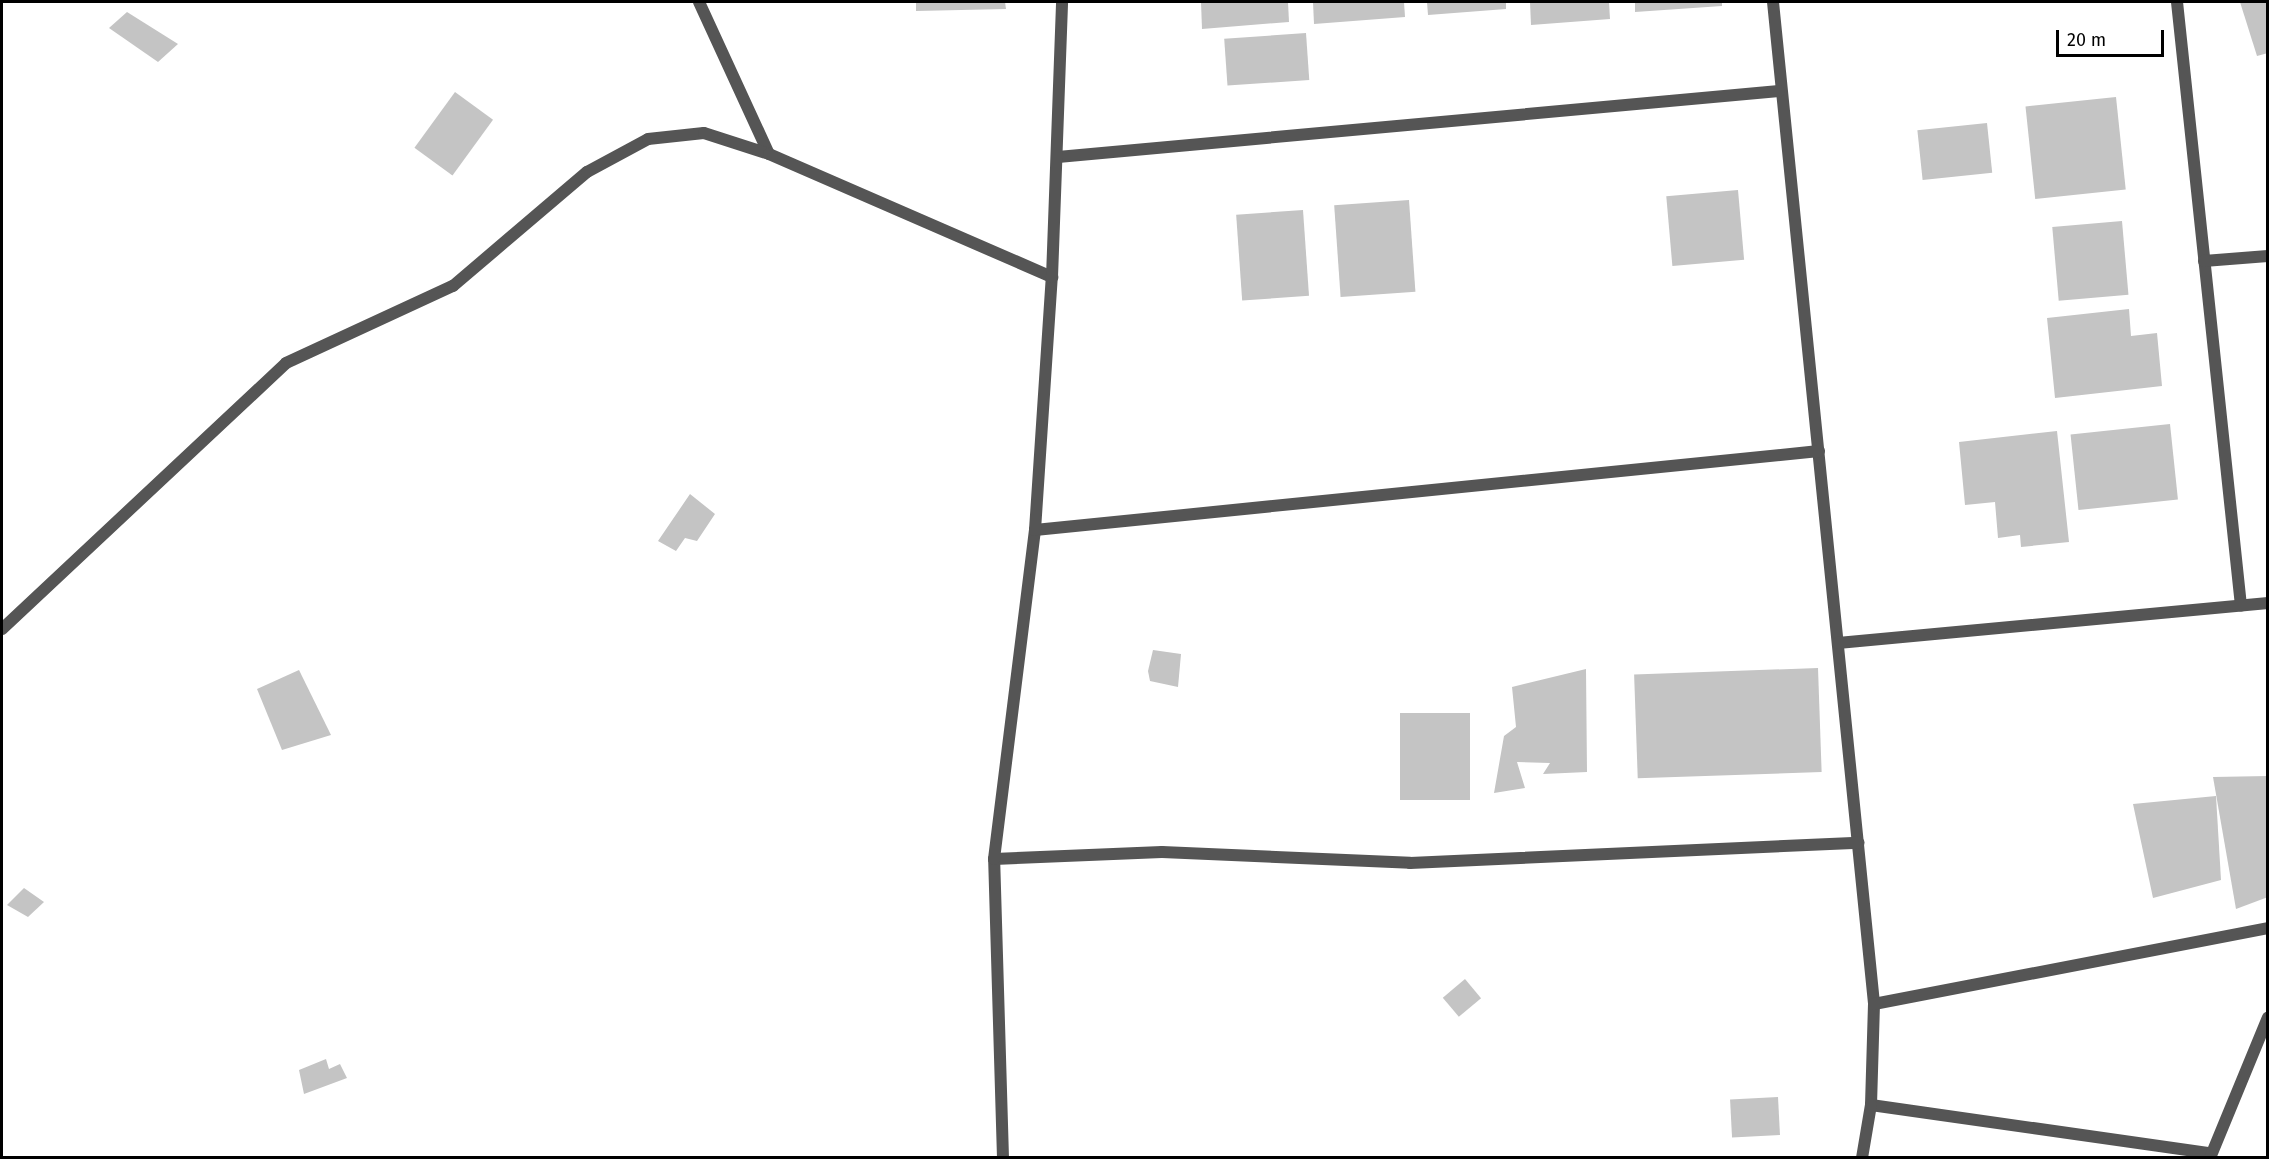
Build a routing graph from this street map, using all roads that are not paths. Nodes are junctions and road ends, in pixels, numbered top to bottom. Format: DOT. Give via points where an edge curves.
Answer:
graph roads {
  1 [pos="699,2"];
  2 [pos="1062,2"];
  3 [pos="1773,2"];
  4 [pos="2177,2"];
  5 [pos="1779,91"];
  6 [pos="769,154"];
  7 [pos="1058,157"];
  8 [pos="2268,256"];
  9 [pos="2204,261"];
  10 [pos="1052,277"];
  11 [pos="1819,451"];
  12 [pos="1035,530"];
  13 [pos="2268,603"];
  14 [pos="2241,606"];
  15 [pos="2,629"];
  16 [pos="1838,643"];
  17 [pos="1859,843"];
  18 [pos="994,859"];
  19 [pos="2268,928"];
  20 [pos="1874,1004"];
  21 [pos="2268,1017"];
  22 [pos="1871,1106"];
  23 [pos="2210,1155"];
  24 [pos="1003,1158"];
  25 [pos="1862,1158"];
  1 -- 6 [label="street"];
  2 -- 7 [label="street"];
  3 -- 5 [label="street"];
  4 -- 9 [label="street"];
  5 -- 7 [label="street"];
  5 -- 11 [label="street"];
  6 -- 10 [label="street"];
  6 -- 15 [label="street" via="704,133 648,139 587,172 453,286 286,363"];
  7 -- 10 [label="street"];
  8 -- 9 [label="street"];
  9 -- 14 [label="street"];
  10 -- 12 [label="street"];
  11 -- 12 [label="street"];
  11 -- 16 [label="street"];
  12 -- 18 [label="street"];
  13 -- 14 [label="street"];
  14 -- 16 [label="street"];
  16 -- 17 [label="street"];
  17 -- 18 [label="street" via="1410,862 1162,852"];
  17 -- 20 [label="street"];
  18 -- 24 [label="street"];
  19 -- 20 [label="street"];
  20 -- 22 [label="street"];
  21 -- 23 [label="street"];
  22 -- 23 [label="street"];
  22 -- 25 [label="street"];
}
